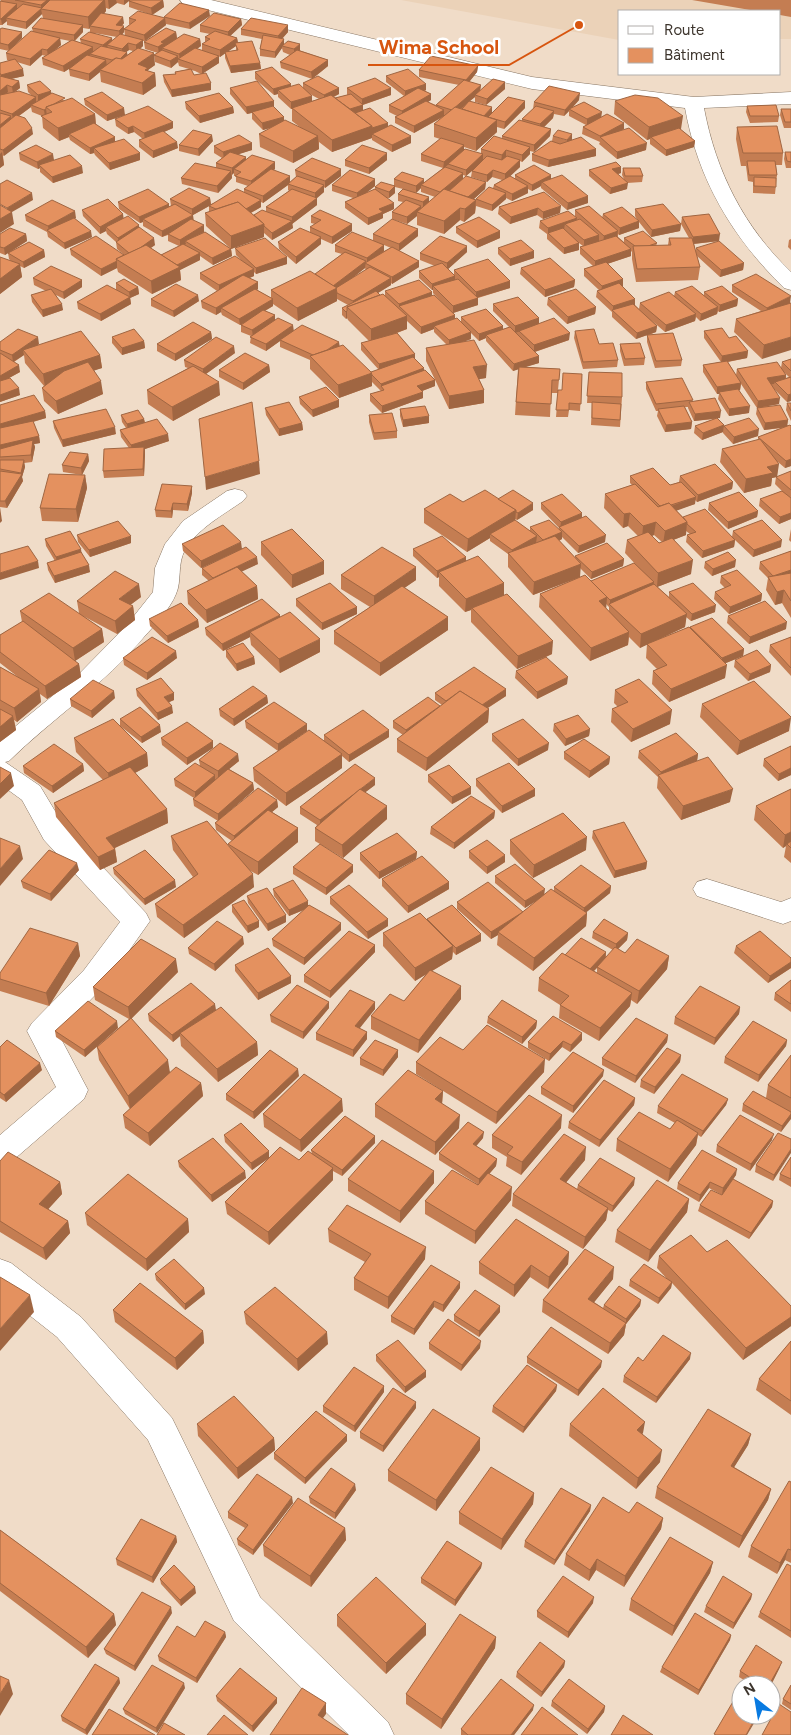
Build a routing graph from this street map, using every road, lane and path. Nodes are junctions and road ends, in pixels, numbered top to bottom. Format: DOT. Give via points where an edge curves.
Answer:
graph roads {
  1 [pos="189,0"];
  2 [pos="234,5"];
  3 [pos="791,98"];
  4 [pos="694,103"];
  5 [pos="791,284"];
  6 [pos="235,496"];
  7 [pos="0,754"];
  8 [pos="0,770"];
  9 [pos="707,889"];
  10 [pos="791,909"];
  11 [pos="0,1153"];
  12 [pos="0,1273"];
  13 [pos="375,1735"];
  1 -- 2 [label="street"];
  2 -- 4 [label="street" via="532,83"];
  3 -- 4 [label="street"];
  4 -- 5 [label="street" via="698,135 717,186 734,219"];
  6 -- 7 [label="street" via="191,526 173,549 167,568 165,593 135,632 87,681 22,732"];
  8 -- 11 [label="street" via="31,792 54,833 136,921 94,978 42,1031 73,1090"];
  9 -- 10 [label="street" via="783,913"];
  12 -- 13 [label="street" via="69,1327 160,1429 247,1608"];
}
